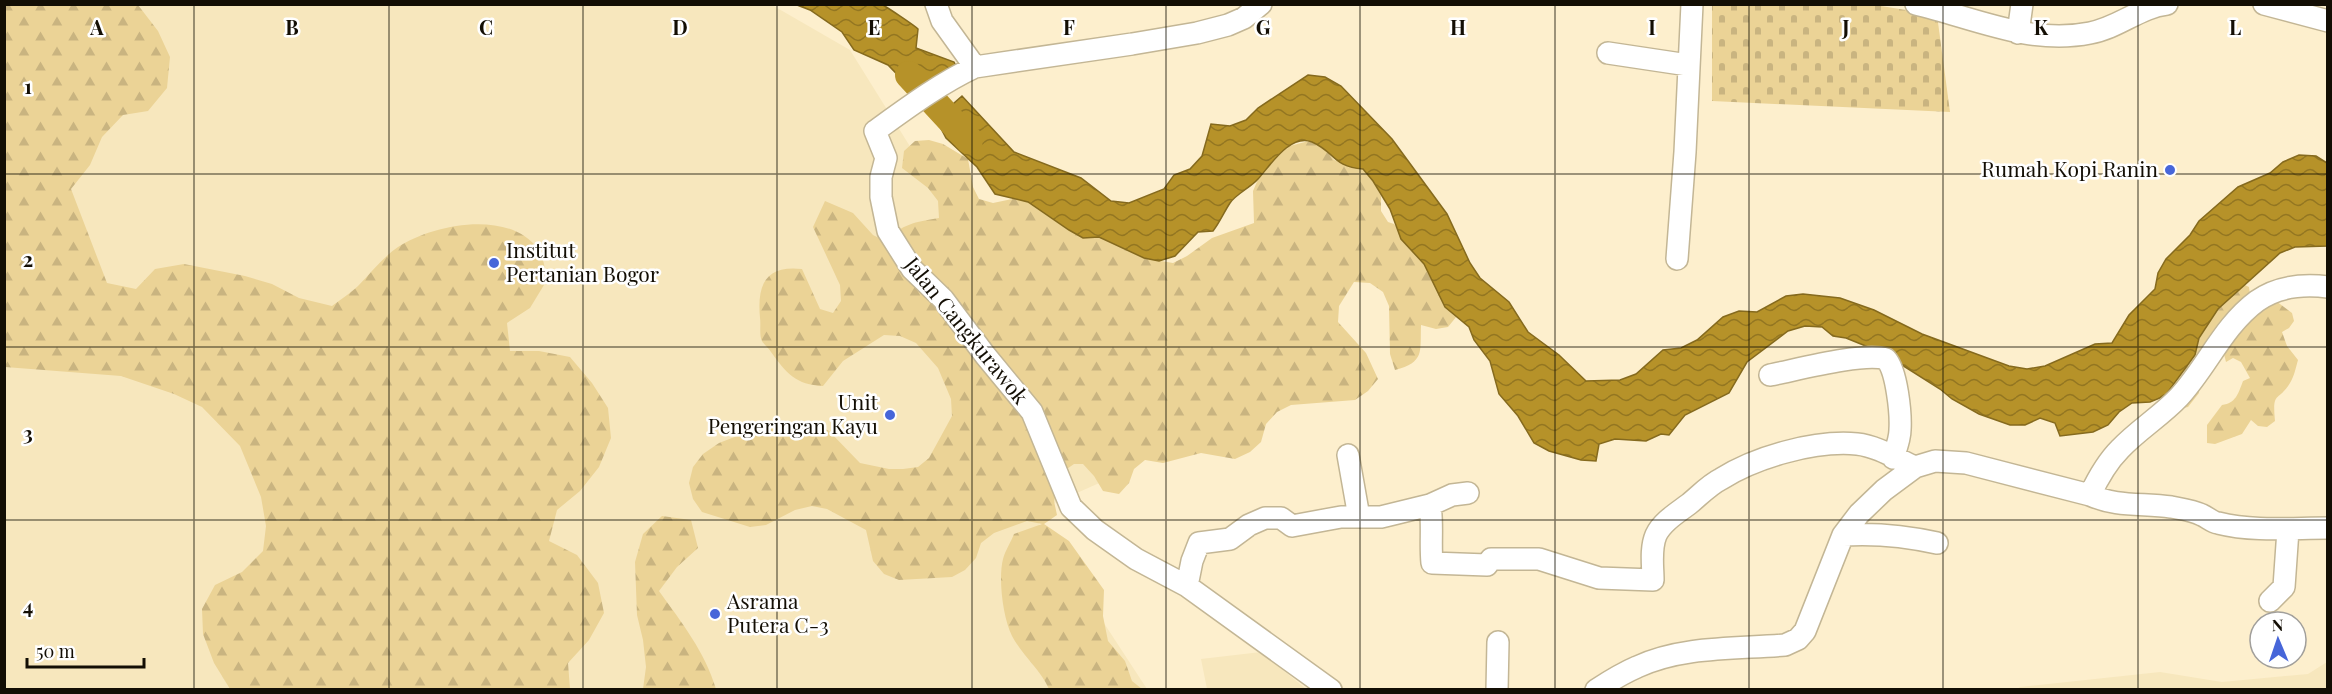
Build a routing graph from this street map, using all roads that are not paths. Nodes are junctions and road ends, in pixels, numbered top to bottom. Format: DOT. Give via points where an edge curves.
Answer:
graph roads {
  1 [pos="936,4"];
  2 [pos="1260,4"];
  3 [pos="1692,4"];
  4 [pos="1916,4"];
  5 [pos="2022,4"];
  6 [pos="2167,4"];
  7 [pos="2264,4"];
  8 [pos="2328,21"];
  9 [pos="2018,33"];
  10 [pos="1608,53"];
  11 [pos="1688,65"];
  12 [pos="968,70"];
  13 [pos="1677,259"];
  14 [pos="2328,287"];
  15 [pos="1770,375"];
  16 [pos="1348,455"];
  17 [pos="1893,458"];
  18 [pos="1916,467"];
  19 [pos="1468,493"];
  20 [pos="2090,495"];
  21 [pos="1430,506"];
  22 [pos="1359,517"];
  23 [pos="2328,528"];
  24 [pos="2288,530"];
  25 [pos="1843,535"];
  26 [pos="1937,543"];
  27 [pos="1187,585"];
  28 [pos="2270,601"];
  29 [pos="1498,642"];
  30 [pos="1331,690"];
  31 [pos="1497,690"];
  32 [pos="1596,690"];
  1 -- 12 [label="street"];
  2 -- 12 [label="street" via="1244,18 1197,33"];
  3 -- 11 [label="street"];
  4 -- 9 [label="street"];
  5 -- 9 [label="street"];
  6 -- 9 [label="street" via="2093,33"];
  7 -- 8 [label="street"];
  10 -- 11 [label="street"];
  11 -- 13 [label="street"];
  12 -- 27 [label="street, Jalan Cangkurawok" via="875,131 886,158 881,197 888,231 912,268 944,299 1032,412 1071,507 1129,554"];
  14 -- 20 [label="street" via="2295,285 2258,301 2213,349 2179,397 2119,449"];
  15 -- 17 [label="street" via="1825,363 1886,359 1893,370 1901,417"];
  16 -- 22 [label="street"];
  17 -- 18 [label="street"];
  17 -- 21 [label="street" via="1875,448 1840,443 1774,454 1743,467 1719,480 1657,532 1653,580 1599,578 1539,560 1491,559 1487,565 1478,566 1432,563 1434,523"];
  18 -- 20 [label="street" via="1935,461 1966,463"];
  18 -- 25 [label="street" via="1884,490"];
  19 -- 21 [label="street" via="1452,495"];
  20 -- 24 [label="street" via="2118,504 2185,509 2215,523"];
  21 -- 22 [label="street" via="1381,517"];
  22 -- 27 [label="street" via="1329,518 1302,526 1292,526 1281,518 1265,518 1230,539 1199,543"];
  23 -- 24 [label="street"];
  24 -- 28 [label="street" via="2284,587"];
  25 -- 26 [label="street"];
  25 -- 32 [label="street" via="1810,620 1798,639 1785,645 1692,651 1660,659 1638,666"];
  27 -- 30 [label="street, Jalan Cangkurawok"];
  29 -- 31 [label="street"];
}
